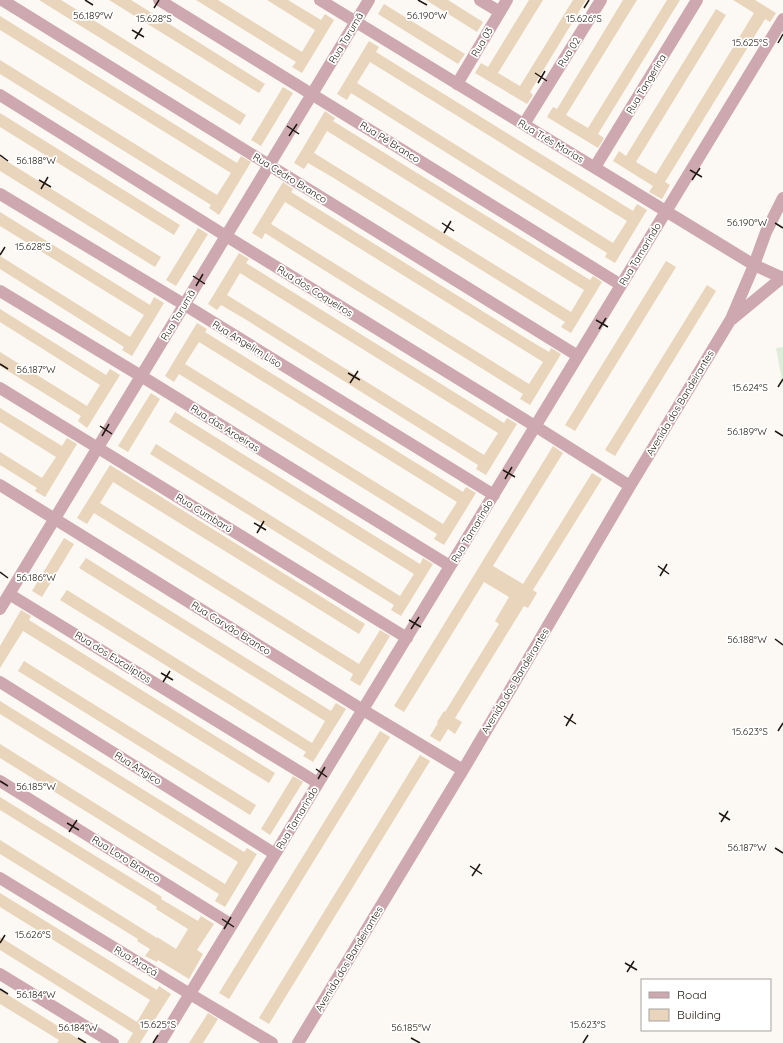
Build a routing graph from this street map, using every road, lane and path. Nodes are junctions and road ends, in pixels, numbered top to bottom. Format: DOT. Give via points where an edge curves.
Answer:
graph roads {
  1 [pos="2,0"];
  2 [pos="159,0"];
  3 [pos="320,0"];
  4 [pos="369,0"];
  5 [pos="480,0"];
  6 [pos="507,0"];
  7 [pos="601,0"];
  8 [pos="697,0"];
  9 [pos="500,12"];
  10 [pos="783,19"];
  11 [pos="356,22"];
  12 [pos="457,84"];
  13 [pos="312,94"];
  14 [pos="0,95"];
  15 [pos="524,124"];
  16 [pos="269,165"];
  17 [pos="595,167"];
  18 [pos="0,194"];
  19 [pos="783,198"];
  20 [pos="666,211"];
  21 [pos="226,236"];
  22 [pos="754,264"];
  23 [pos="783,278"];
  24 [pos="621,285"];
  25 [pos="0,291"];
  26 [pos="184,305"];
  27 [pos="731,320"];
  28 [pos="578,356"];
  29 [pos="141,376"];
  30 [pos="0,388"];
  31 [pos="535,426"];
  32 [pos="98,448"];
  33 [pos="0,485"];
  34 [pos="630,486"];
  35 [pos="494,495"];
  36 [pos="55,519"];
  37 [pos="450,566"];
  38 [pos="10,594"];
  39 [pos="0,609"];
  40 [pos="407,638"];
  41 [pos="0,682"];
  42 [pos="363,710"];
  43 [pos="462,770"];
  44 [pos="0,781"];
  45 [pos="318,783"];
  46 [pos="275,854"];
  47 [pos="0,878"];
  48 [pos="232,925"];
  49 [pos="0,974"];
  50 [pos="190,994"];
  51 [pos="113,1043"];
  52 [pos="160,1043"];
  53 [pos="272,1043"];
  54 [pos="298,1043"];
  1 -- 16 [label="street, Rua Cedro Branco"];
  2 -- 13 [label="street, Rua Pé Branco"];
  3 -- 11 [label="street, Rua Três Marias"];
  4 -- 11 [label="street, Rua Tarumã"];
  5 -- 9 [label="street"];
  6 -- 9 [label="street, Rua 03"];
  7 -- 15 [label="street, Rua 02"];
  8 -- 17 [label="street, Rua Tangerina"];
  9 -- 12 [label="street, Rua 03"];
  10 -- 20 [label="street, Rua Tamarindo"];
  11 -- 12 [label="street, Rua Três Marias"];
  11 -- 13 [label="street, Rua Tarumã"];
  12 -- 15 [label="street, Rua Três Marias"];
  13 -- 16 [label="street, Rua Tarumã"];
  13 -- 24 [label="street, Rua Pé Branco"];
  14 -- 21 [label="street, Rua dos Coqueiros"];
  15 -- 17 [label="street, Rua Três Marias"];
  16 -- 21 [label="street, Rua Tarumã"];
  16 -- 28 [label="street, Rua Cedro Branco"];
  17 -- 20 [label="street, Rua Três Marias"];
  18 -- 26 [label="street, Rua Angelim Liso"];
  19 -- 22 [label="street, Avenida dos Bandeirantes"];
  20 -- 22 [label="street, Rua Três Marias"];
  20 -- 24 [label="street, Rua Tamarindo"];
  21 -- 26 [label="street, Rua Tarumã"];
  21 -- 31 [label="street, Rua dos Coqueiros"];
  22 -- 23 [label="street, Rua Três Marias"];
  22 -- 27 [label="street, Avenida dos Bandeirantes"];
  23 -- 27 [label="street, Avenida dos Bandeirantes"];
  24 -- 28 [label="street, Rua Tamarindo"];
  25 -- 29 [label="street, Rua das Aroeiras"];
  26 -- 29 [label="street, Rua Tarumã"];
  26 -- 35 [label="street, Rua Angelim Liso"];
  27 -- 34 [label="street, Avenida dos Bandeirantes"];
  28 -- 31 [label="street, Rua Tamarindo"];
  29 -- 32 [label="street, Rua Tarumã"];
  29 -- 37 [label="street, Rua das Aroeiras"];
  30 -- 32 [label="street, Rua Cumbarú"];
  31 -- 34 [label="street, Rua dos Coqueiros"];
  31 -- 35 [label="street, Rua Tamarindo"];
  32 -- 36 [label="street, Rua Tarumã"];
  32 -- 40 [label="street, Rua Cumbarú"];
  33 -- 36 [label="street, Rua Carvão Branco"];
  34 -- 43 [label="street, Avenida dos Bandeirantes"];
  35 -- 37 [label="street, Rua Tamarindo"];
  36 -- 38 [label="street, Rua Tarumã"];
  36 -- 42 [label="street, Rua Carvão Branco"];
  37 -- 40 [label="street, Rua Tamarindo"];
  38 -- 39 [label="street, Rua Tarumã"];
  38 -- 45 [label="street, Rua dos Eucaliptos"];
  40 -- 42 [label="street, Rua Tamarindo"];
  41 -- 46 [label="street, Rua Angico"];
  42 -- 43 [label="street, Rua Carvão Branco"];
  42 -- 45 [label="street, Rua Tamarindo"];
  43 -- 54 [label="street, Avenida dos Bandeirantes"];
  44 -- 48 [label="street, Rua Loro Branco"];
  45 -- 46 [label="street, Rua Tamarindo"];
  46 -- 48 [label="street, Rua Tamarindo"];
  47 -- 50 [label="street, Rua Araçá"];
  48 -- 50 [label="street, Rua Tamarindo"];
  49 -- 51 [label="street"];
  50 -- 52 [label="street, Rua Tamarindo"];
  50 -- 53 [label="street, Rua Araçá"];
}
